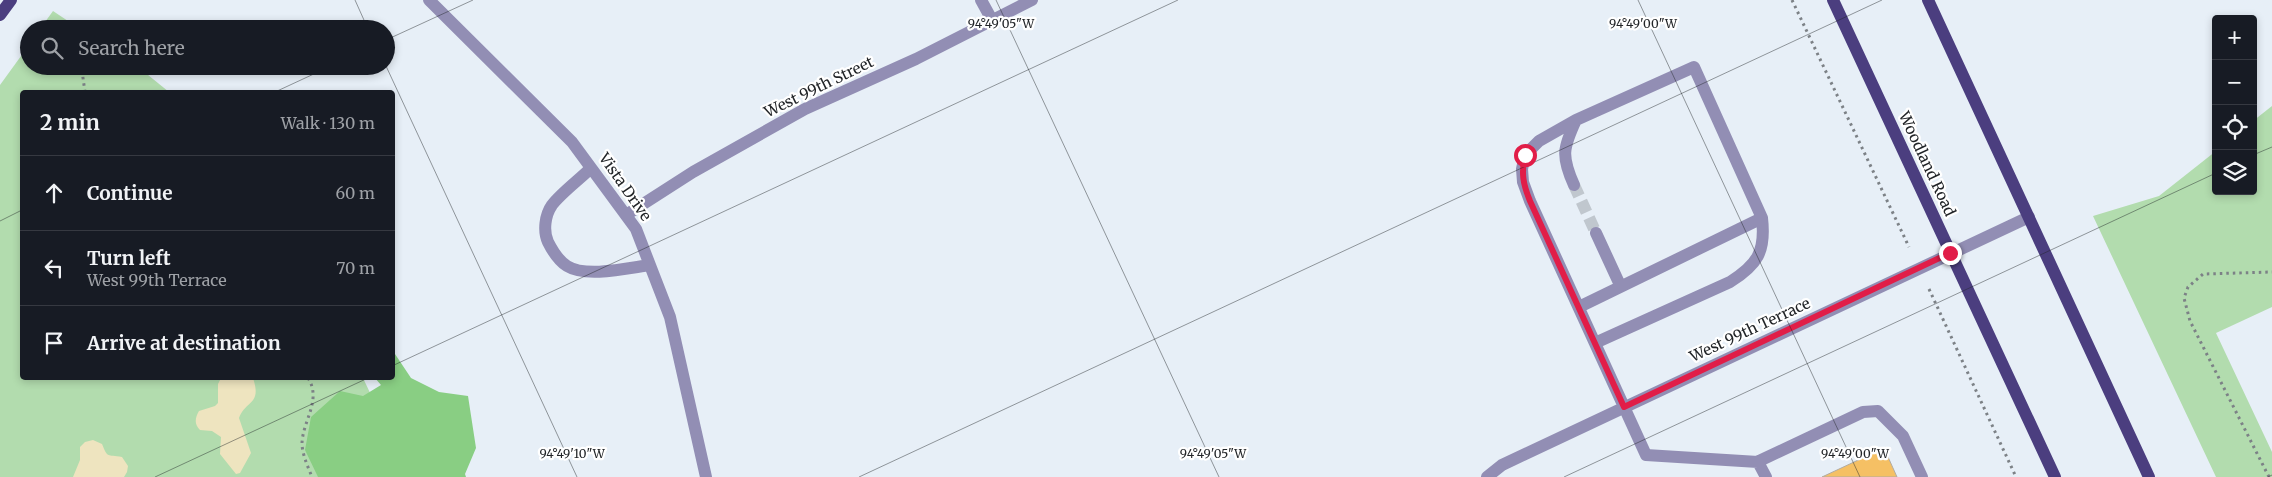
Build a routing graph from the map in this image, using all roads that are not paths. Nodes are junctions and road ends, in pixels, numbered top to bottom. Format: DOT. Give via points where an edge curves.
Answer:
graph roads {
  1 [pos="11,0"];
  2 [pos="429,0"];
  3 [pos="981,0"];
  4 [pos="1032,0"];
  5 [pos="1833,0"];
  6 [pos="1928,0"];
  7 [pos="0,15"];
  8 [pos="992,20"];
  9 [pos="1576,120"];
  10 [pos="591,168"];
  11 [pos="1574,185"];
  12 [pos="626,215"];
  13 [pos="2029,217"];
  14 [pos="1762,218"];
  15 [pos="1596,233"];
  16 [pos="1950,253"];
  17 [pos="650,265"];
  18 [pos="1620,285"];
  19 [pos="1579,306"];
  20 [pos="1595,344"];
  21 [pos="1624,407"];
  22 [pos="1757,462"];
  23 [pos="706,477"];
  24 [pos="1487,477"];
  25 [pos="1766,477"];
  26 [pos="1922,477"];
  27 [pos="2055,477"];
  28 [pos="2149,477"];
  1 -- 7 [label="main road"];
  2 -- 10 [label="street, Vista Drive" via="572,142"];
  3 -- 8 [label="street"];
  4 -- 8 [label="street, West 99th Street"];
  5 -- 16 [label="main road, Woodland Road"];
  6 -- 13 [label="main road"];
  8 -- 12 [label="street, West 99th Street" via="916,59 805,109 693,172"];
  9 -- 11 [label="street" via="1564,155"];
  9 -- 14 [label="street" via="1694,67"];
  9 -- 19 [label="street" via="1539,141 1525,155 1522,169 1530,201"];
  10 -- 12 [label="street, Vista Drive"];
  10 -- 17 [label="street" via="552,205 545,223 547,240 556,255 567,266 585,271"];
  12 -- 17 [label="street, Vista Drive" via="636,229"];
  13 -- 16 [label="street, West 99th Terrace"];
  13 -- 28 [label="main road"];
  14 -- 18 [label="street"];
  14 -- 20 [label="street" via="1764,238 1758,257 1749,270 1730,282"];
  15 -- 18 [label="street"];
  16 -- 21 [label="street, West 99th Terrace"];
  16 -- 27 [label="main road, Woodland Road"];
  17 -- 23 [label="street, Vista Drive" via="670,316"];
  18 -- 19 [label="street"];
  19 -- 20 [label="street"];
  20 -- 21 [label="street"];
  21 -- 22 [label="street" via="1646,455"];
  21 -- 24 [label="street, West 99th Terrace" via="1502,465"];
  22 -- 25 [label="street"];
  22 -- 26 [label="street" via="1863,412 1878,411 1903,436"];
}
